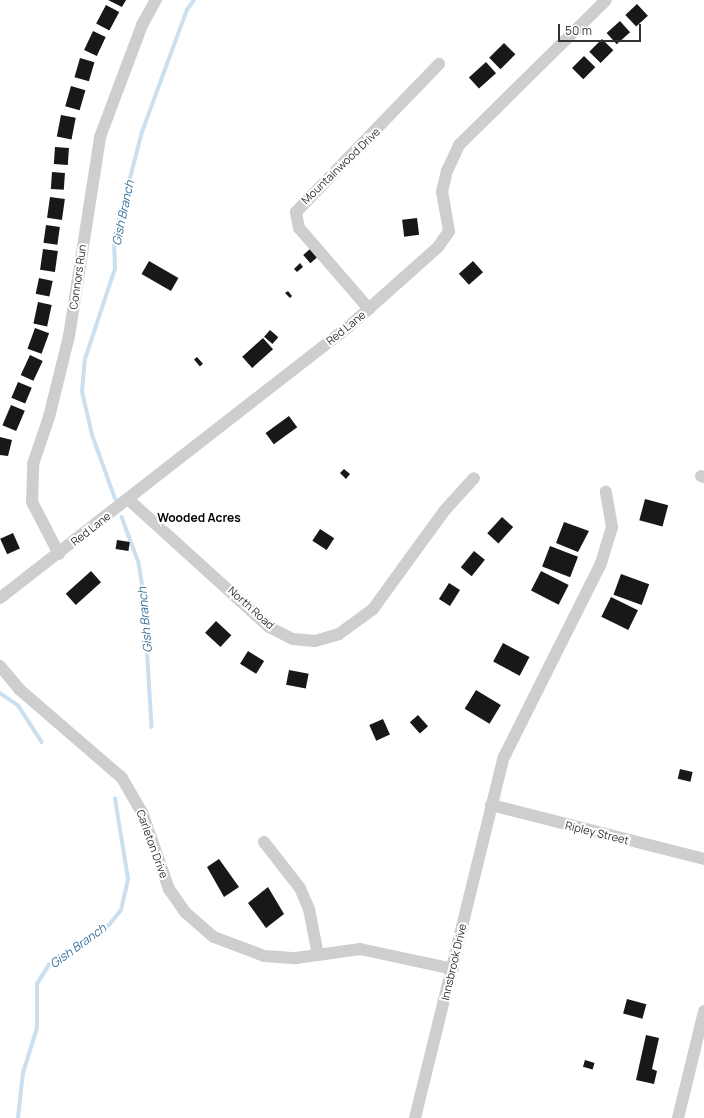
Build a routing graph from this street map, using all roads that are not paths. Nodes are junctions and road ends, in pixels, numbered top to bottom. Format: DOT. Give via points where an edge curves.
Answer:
graph roads {
  1 [pos="156,0"];
  2 [pos="606,0"];
  3 [pos="439,64"];
  4 [pos="369,309"];
  5 [pos="474,478"];
  6 [pos="606,492"];
  7 [pos="129,500"];
  8 [pos="59,554"];
  9 [pos="0,598"];
  10 [pos="0,666"];
  11 [pos="491,805"];
  12 [pos="264,842"];
  13 [pos="704,859"];
  14 [pos="318,955"];
  15 [pos="453,969"];
  16 [pos="704,1011"];
  17 [pos="415,1118"];
  18 [pos="678,1118"];
  1 -- 8 [label="street, Connors Run" via="142,24 100,136 69,336 49,417 33,464 32,502"];
  2 -- 4 [label="street, Red Lane" via="459,145 447,171 442,192 448,231 438,247"];
  3 -- 4 [label="street, Mountainwood Drive" via="296,212 299,228"];
  4 -- 7 [label="street, Red Lane"];
  5 -- 7 [label="street, North Road" via="445,510 372,609 339,634 315,641 293,639 269,627"];
  6 -- 11 [label="street, Innsbrook Drive" via="612,527 601,563 585,600 514,732"];
  7 -- 8 [label="street, Red Lane"];
  8 -- 9 [label="street, Red Lane"];
  10 -- 14 [label="street, Carleton Drive" via="19,689 122,778 142,812 169,889 199,926 230,946 264,956"];
  11 -- 13 [label="street, Ripley Street"];
  11 -- 15 [label="street, Innsbrook Drive"];
  12 -- 14 [label="street" via="300,888 309,909"];
  14 -- 15 [label="street, Carleton Drive" via="360,949"];
  15 -- 17 [label="street, Innsbrook Drive"];
  16 -- 18 [label="street"];
}
